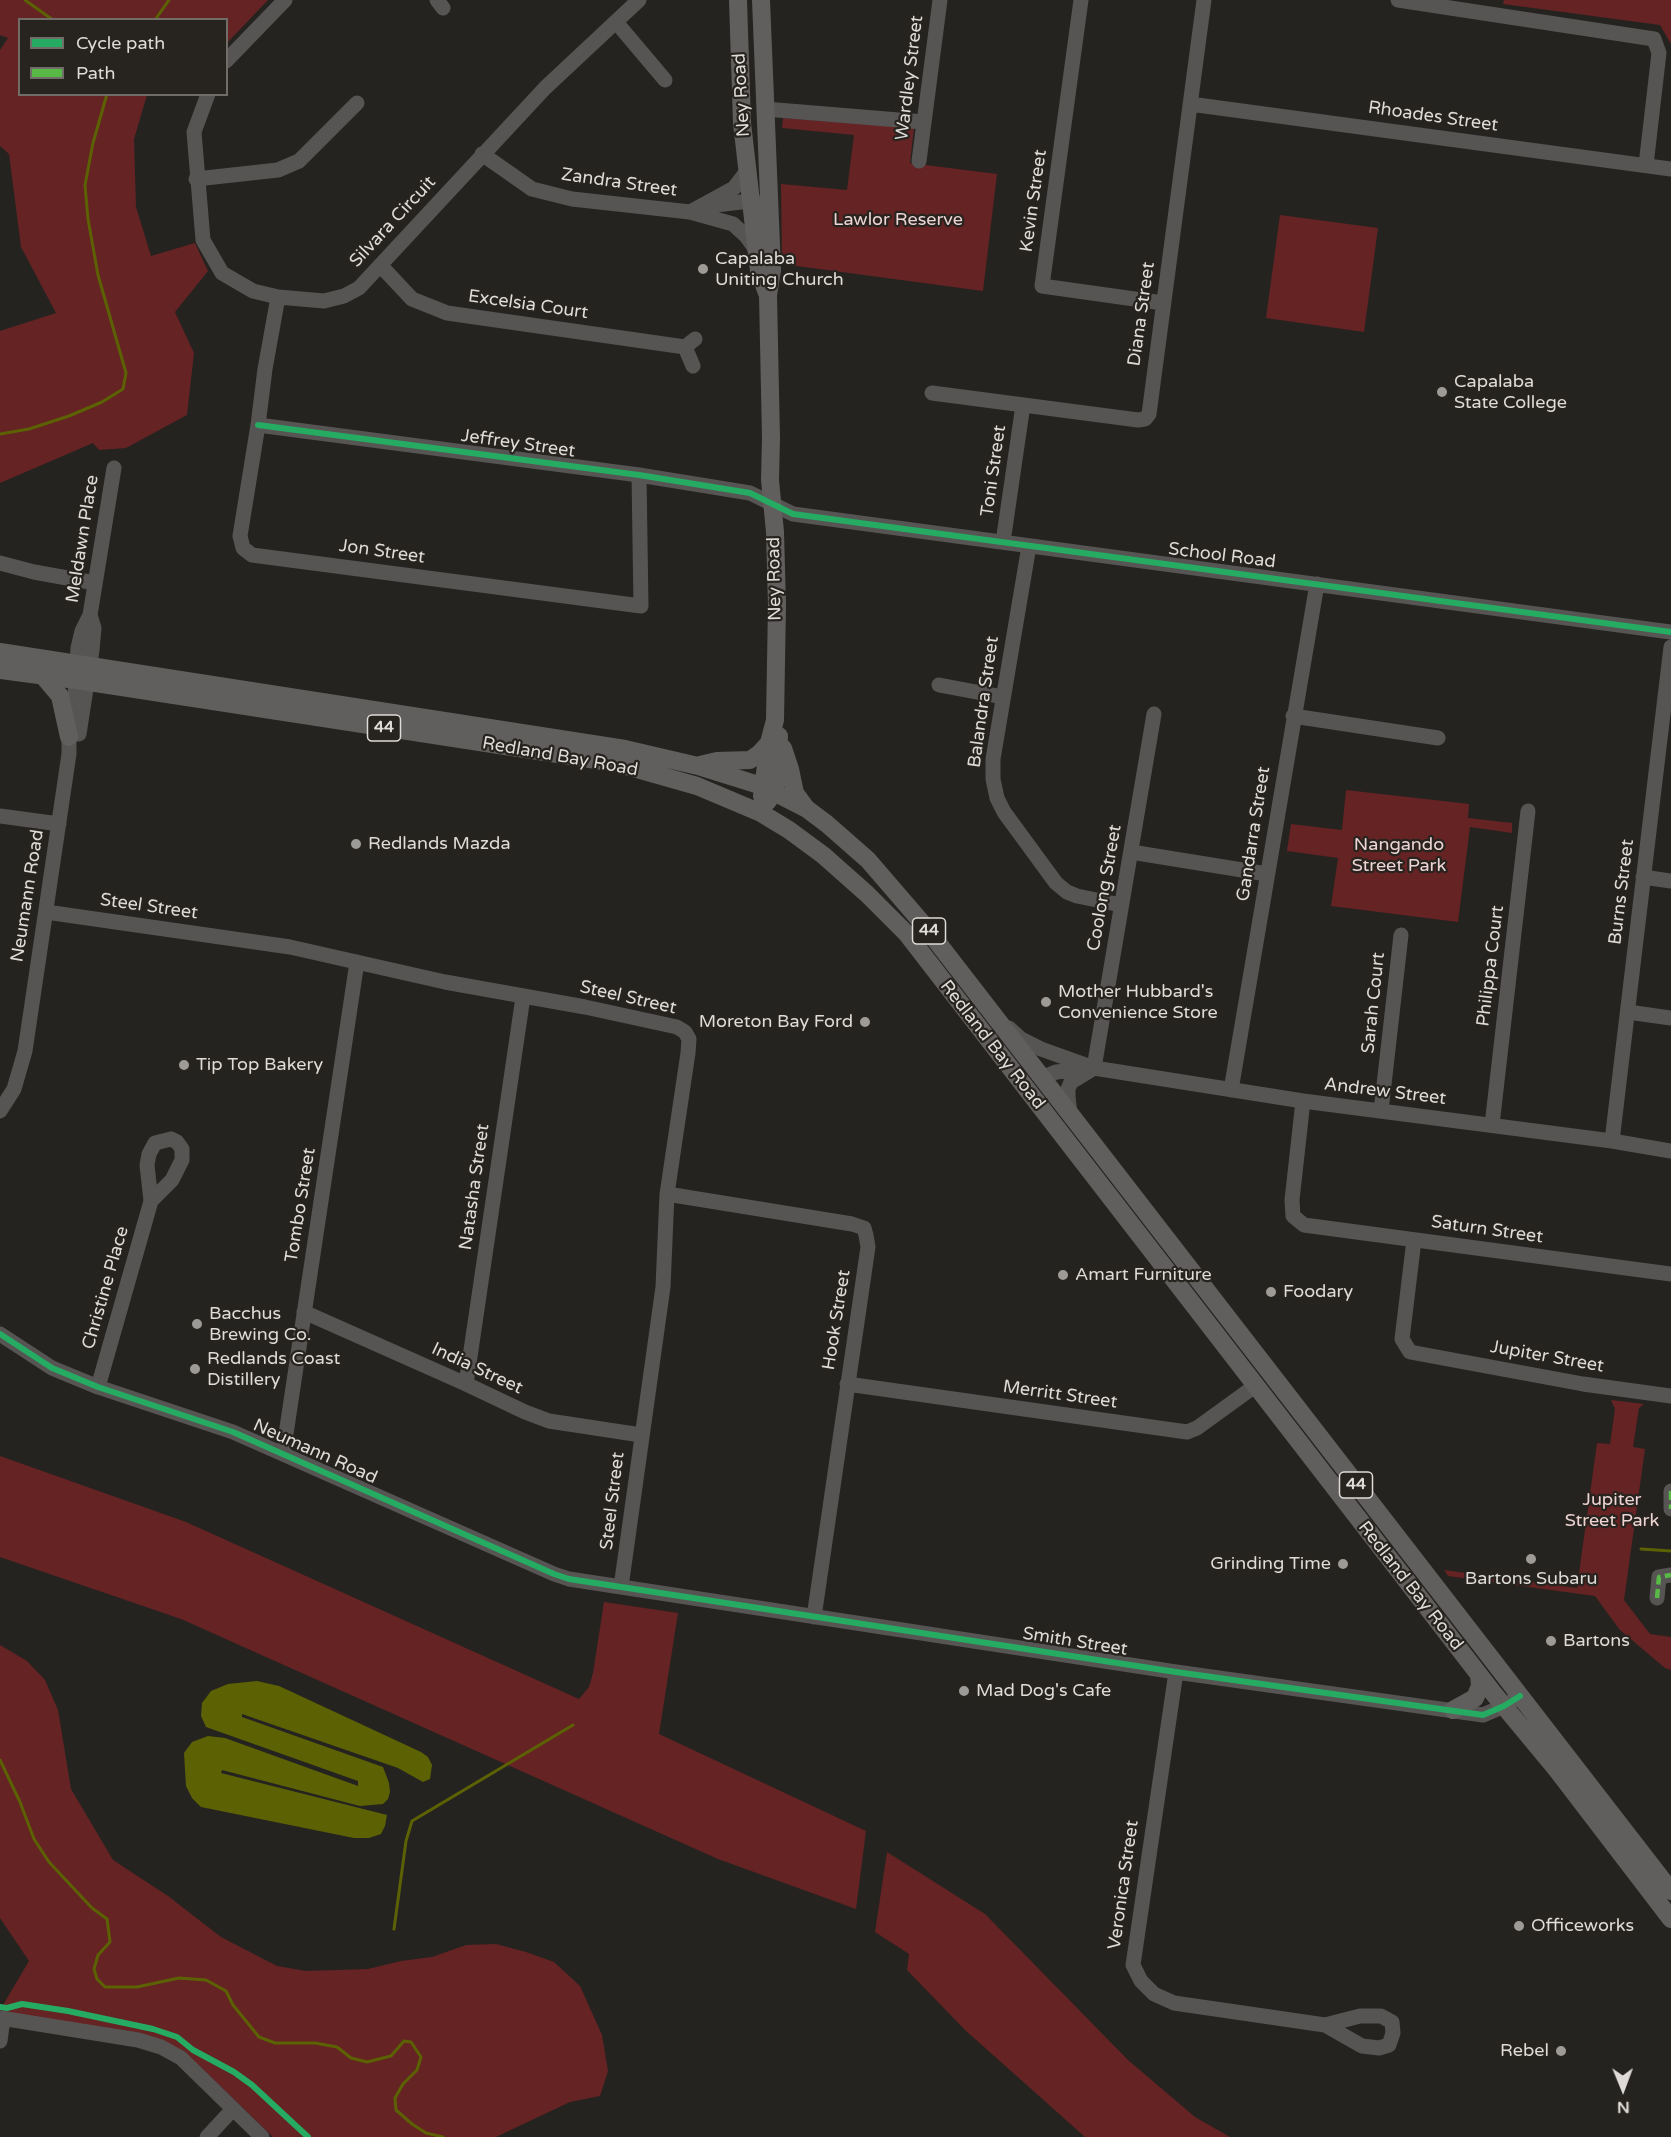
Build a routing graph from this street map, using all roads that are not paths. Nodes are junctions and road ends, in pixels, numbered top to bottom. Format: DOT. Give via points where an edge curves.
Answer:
graph roads {
  1 [pos="285,0"];
  2 [pos="639,0"];
  3 [pos="738,0"];
  4 [pos="761,0"];
  5 [pos="940,0"];
  6 [pos="1081,0"];
  7 [pos="1204,0"];
  8 [pos="1398,0"];
  9 [pos="1420,1"];
  10 [pos="616,22"];
  11 [pos="228,59"];
  12 [pos="665,80"];
  13 [pos="207,96"];
  14 [pos="357,103"];
  15 [pos="1190,104"];
  16 [pos="765,109"];
  17 [pos="924,122"];
  18 [pos="482,154"];
  19 [pos="919,161"];
  20 [pos="1646,165"];
  21 [pos="1671,168"];
  22 [pos="747,171"];
  23 [pos="196,178"];
  24 [pos="757,206"];
  25 [pos="694,210"];
  26 [pos="712,217"];
  27 [pos="756,250"];
  28 [pos="381,266"];
  29 [pos="768,295"];
  30 [pos="278,297"];
  31 [pos="1163,303"];
  32 [pos="693,366"];
  33 [pos="932,393"];
  34 [pos="1023,405"];
  35 [pos="258,424"];
  36 [pos="114,468"];
  37 [pos="639,476"];
  38 [pos="771,502"];
  39 [pos="1003,542"];
  40 [pos="1029,546"];
  41 [pos="0,563"];
  42 [pos="95,583"];
  43 [pos="1317,584"];
  44 [pos="1671,632"];
  45 [pos="1671,647"];
  46 [pos="0,652"];
  47 [pos="0,670"];
  48 [pos="83,673"];
  49 [pos="43,676"];
  50 [pos="939,685"];
  51 [pos="1003,697"];
  52 [pos="1154,714"];
  53 [pos="1293,716"];
  54 [pos="1437,738"];
  55 [pos="774,742"];
  56 [pos="69,746"];
  57 [pos="698,766"];
  58 [pos="768,789"];
  59 [pos="807,809"];
  60 [pos="1528,811"];
  61 [pos="761,813"];
  62 [pos="0,816"];
  63 [pos="59,824"];
  64 [pos="1131,852"];
  65 [pos="1267,874"];
  66 [pos="1643,877"];
  67 [pos="1671,880"];
  68 [pos="1121,905"];
  69 [pos="46,912"];
  70 [pos="1401,935"];
  71 [pos="357,962"];
  72 [pos="523,996"];
  73 [pos="1628,1012"];
  74 [pos="1671,1018"];
  75 [pos="998,1019"];
  76 [pos="1076,1062"];
  77 [pos="1094,1068"];
  78 [pos="1039,1073"];
  79 [pos="1022,1084"];
  80 [pos="1232,1090"];
  81 [pos="1304,1101"];
  82 [pos="0,1111"];
  83 [pos="1381,1111"];
  84 [pos="1070,1113"];
  85 [pos="1492,1125"];
  86 [pos="1612,1141"];
  87 [pos="1671,1151"];
  88 [pos="667,1194"];
  89 [pos="151,1201"];
  90 [pos="1414,1240"];
  91 [pos="1671,1274"];
  92 [pos="304,1312"];
  93 [pos="0,1334"];
  94 [pos="466,1384"];
  95 [pos="847,1384"];
  96 [pos="1255,1386"];
  97 [pos="98,1387"];
  98 [pos="1671,1396"];
  99 [pos="641,1435"];
  100 [pos="283,1454"];
  101 [pos="1671,1491"];
  102 [pos="1671,1509"];
  103 [pos="1671,1575"];
  104 [pos="621,1587"];
  105 [pos="1658,1598"];
  106 [pos="814,1617"];
  107 [pos="1176,1672"];
  108 [pos="1479,1675"];
  109 [pos="1520,1696"];
  110 [pos="1504,1706"];
  111 [pos="1453,1710"];
  112 [pos="1671,1891"];
  113 [pos="1671,1919"];
  114 [pos="2,2018"];
  115 [pos="1325,2025"];
  116 [pos="0,2041"];
  117 [pos="233,2109"];
  118 [pos="207,2137"];
  119 [pos="262,2137"];
  1 -- 11 [label="street"];
  2 -- 10 [label="street, Silvara Circuit"];
  3 -- 22 [label="main road, Ney Road"];
  4 -- 16 [label="main road, Ney Road"];
  5 -- 17 [label="street, Wardley Street"];
  6 -- 31 [label="street, Kevin Street" via="1042,286"];
  7 -- 15 [label="street, Diana Street"];
  8 -- 9 [label="street"];
  9 -- 20 [label="street" via="1649,36 1657,42 1659,53"];
  10 -- 12 [label="street"];
  10 -- 18 [label="street, Silvara Circuit"];
  13 -- 23 [label="street, Silvara Circuit" via="194,132"];
  14 -- 23 [label="street" via="299,161 278,170"];
  15 -- 20 [label="street, Rhoades Street"];
  15 -- 31 [label="street, Diana Street"];
  16 -- 17 [label="street"];
  16 -- 24 [label="main road, Ney Road"];
  17 -- 19 [label="street, Wardley Street"];
  18 -- 25 [label="street, Zandra Street" via="532,189 572,199"];
  18 -- 28 [label="street, Silvara Circuit"];
  20 -- 21 [label="street, Rhoades Street"];
  22 -- 24 [label="main road, Ney Road"];
  22 -- 25 [label="street, Zandra Street" via="734,188"];
  23 -- 30 [label="street, Silvara Circuit" via="203,240 222,273 253,291"];
  24 -- 25 [label="street, Zandra Street"];
  24 -- 26 [label="street, Zandra Street"];
  24 -- 27 [label="main road, Ney Road"];
  24 -- 29 [label="main road, Ney Road" via="772,270"];
  25 -- 26 [label="street, Zandra Street" via="700,216"];
  26 -- 27 [label="street, Zandra Street" via="740,229"];
  27 -- 29 [label="main road, Ney Road"];
  28 -- 30 [label="street, Silvara Circuit" via="359,288 344,296 324,302"];
  28 -- 32 [label="street, Excelsia Court" via="412,299 447,313 690,343"];
  29 -- 38 [label="main road, Ney Road"];
  30 -- 35 [label="street, Jon Street"];
  31 -- 34 [label="street, Diana Street" via="1149,414 1145,419"];
  33 -- 34 [label="street, Diana Street"];
  34 -- 39 [label="street, Toni Street"];
  35 -- 37 [label="street, Jeffrey Street"];
  35 -- 37 [label="street, Jon Street" via="240,536 243,548 252,555 641,606"];
  36 -- 42 [label="street, Meldawn Place"];
  37 -- 38 [label="street, Jeffrey Street" via="750,493"];
  38 -- 39 [label="street, School Road" via="793,514"];
  38 -- 55 [label="main road, Ney Road" via="777,605"];
  39 -- 40 [label="street, School Road"];
  40 -- 43 [label="street, School Road"];
  40 -- 51 [label="street, Balandra Street"];
  41 -- 42 [label="street"];
  42 -- 48 [label="street, Meldawn Place" via="90,615 82,630"];
  43 -- 44 [label="street, School Road"];
  43 -- 53 [label="street, Gandarra Street"];
  45 -- 66 [label="street, Burns Street"];
  46 -- 48 [label="main road, Redland Bay Road / 44"];
  47 -- 49 [label="main road, Redland Bay Road / 44"];
  48 -- 49 [label="main road, Redland Bay Road / 44"];
  48 -- 56 [label="street, Neumann Road" via="78,739"];
  48 -- 57 [label="main road, Redland Bay Road / 44" via="615,747"];
  48 -- 61 [label="main road, Redland Bay Road / 44" via="615,763 697,786"];
  49 -- 56 [label="main road" via="60,696"];
  50 -- 51 [label="street"];
  51 -- 68 [label="street, Balandra Street" via="993,779 1004,812 1056,883 1067,892"];
  52 -- 64 [label="street, Coolong Street"];
  53 -- 54 [label="street"];
  53 -- 65 [label="street, Gandarra Street"];
  55 -- 57 [label="main road" via="750,760"];
  55 -- 58 [label="main road, Ney Road"];
  55 -- 59 [label="main road" via="790,769 795,793"];
  56 -- 63 [label="street, Neumann Road"];
  57 -- 58 [label="main road, Redland Bay Road / 44"];
  58 -- 59 [label="main road, Redland Bay Road / 44"];
  58 -- 61 [label="main road, Ney Road"];
  59 -- 75 [label="main road, Redland Bay Road / 44" via="868,860"];
  60 -- 85 [label="street, Philippa Court"];
  61 -- 79 [label="main road, Redland Bay Road / 44" via="823,855 907,934"];
  62 -- 63 [label="street"];
  63 -- 69 [label="street, Neumann Road"];
  64 -- 65 [label="street"];
  64 -- 68 [label="street, Coolong Street"];
  65 -- 80 [label="street, Gandarra Street"];
  66 -- 67 [label="street"];
  66 -- 73 [label="street, Burns Street"];
  68 -- 77 [label="street, Coolong Street"];
  69 -- 71 [label="street, Steel Street" via="290,947"];
  69 -- 82 [label="street, Neumann Road" via="25,1051 14,1089"];
  70 -- 83 [label="street, Sarah Court"];
  71 -- 72 [label="street, Steel Street"];
  71 -- 92 [label="street, Tombo Street"];
  72 -- 88 [label="street, Steel Street" via="677,1027 685,1032 688,1053"];
  72 -- 94 [label="street, Natasha Street"];
  73 -- 74 [label="street"];
  73 -- 86 [label="street, Burns Street"];
  75 -- 76 [label="street, Andrew Street" via="1021,1039"];
  75 -- 78 [label="main road, Redland Bay Road / 44"];
  76 -- 77 [label="street, Andrew Street"];
  76 -- 78 [label="street, Andrew Street" via="1048,1063"];
  77 -- 78 [label="street, Andrew Street"];
  77 -- 80 [label="street, Andrew Street"];
  77 -- 84 [label="street" via="1071,1082"];
  78 -- 79 [label="main road"];
  78 -- 84 [label="main road, Redland Bay Road / 44"];
  79 -- 96 [label="main road, Redland Bay Road / 44"];
  80 -- 81 [label="street, Andrew Street"];
  81 -- 83 [label="street, Andrew Street"];
  81 -- 90 [label="street, Saturn Street" via="1293,1216 1304,1225"];
  83 -- 85 [label="street, Andrew Street"];
  84 -- 109 [label="main road, Redland Bay Road / 44"];
  85 -- 86 [label="street, Andrew Street"];
  86 -- 87 [label="street, Andrew Street"];
  88 -- 95 [label="street, Hook Street" via="864,1228 868,1247"];
  88 -- 99 [label="street, Steel Street" via="663,1287"];
  89 -- 97 [label="street, Christine Place"];
  90 -- 91 [label="street, Saturn Street"];
  90 -- 98 [label="street, Jupiter Street" via="1402,1339 1410,1352"];
  92 -- 94 [label="street, India Street"];
  92 -- 100 [label="street, Tombo Street"];
  93 -- 97 [label="street, Neumann Road" via="52,1368"];
  94 -- 99 [label="street, India Street" via="549,1421"];
  95 -- 96 [label="street, Merritt Street" via="1186,1432"];
  95 -- 106 [label="street, Hook Street"];
  96 -- 108 [label="main road, Redland Bay Road / 44"];
  97 -- 100 [label="street, Neumann Road" via="233,1432"];
  99 -- 104 [label="street, Steel Street"];
  100 -- 104 [label="street, Neumann Road" via="554,1574"];
  101 -- 102 [label="street"];
  103 -- 105 [label="street" via="1659,1577"];
  104 -- 106 [label="street, Smith Street"];
  106 -- 107 [label="street, Smith Street"];
  107 -- 111 [label="street, Smith Street"];
  107 -- 115 [label="street, Veronica Street" via="1133,1965 1154,1994 1174,2003"];
  108 -- 110 [label="main road, Redland Bay Road / 44"];
  108 -- 111 [label="main road" via="1475,1698"];
  109 -- 110 [label="street, Smith Street"];
  109 -- 112 [label="main road, Redland Bay Road / 44"];
  110 -- 111 [label="street, Smith Street" via="1483,1715"];
  110 -- 113 [label="main road, Redland Bay Road / 44"];
  114 -- 116 [label="street"];
  114 -- 117 [label="street" via="161,2047 181,2058"];
  117 -- 118 [label="street"];
  117 -- 119 [label="street"];
}
